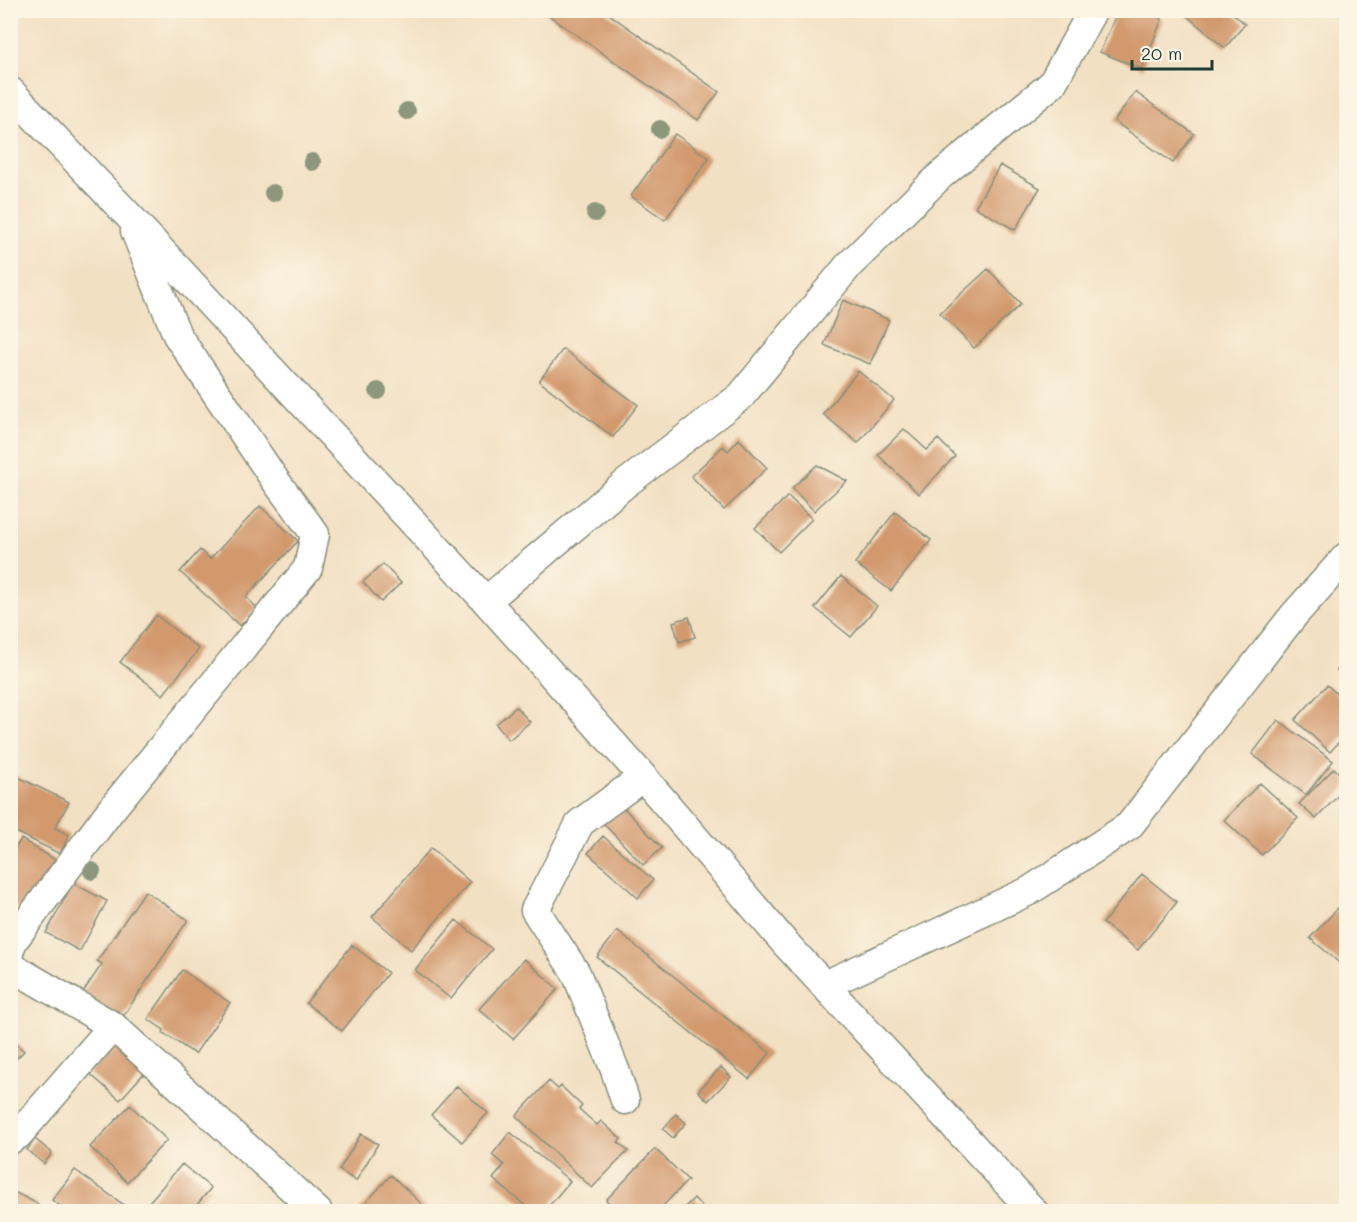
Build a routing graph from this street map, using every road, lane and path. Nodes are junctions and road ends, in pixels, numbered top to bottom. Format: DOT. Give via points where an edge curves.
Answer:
graph roads {
  1 [pos="1093,10"];
  2 [pos="10,91"];
  3 [pos="129,216"];
  4 [pos="1347,557"];
  5 [pos="486,602"];
  6 [pos="642,777"];
  7 [pos="10,949"];
  8 [pos="10,960"];
  9 [pos="825,985"];
  10 [pos="113,1026"];
  11 [pos="625,1100"];
  12 [pos="10,1140"];
  13 [pos="318,1212"];
  14 [pos="1034,1212"];
  1 -- 5 [label="street" via="1052,84 941,175 849,265 741,396 625,484"];
  2 -- 3 [label="street"];
  3 -- 5 [label="street"];
  3 -- 7 [label="street" via="177,335 315,534 308,568 110,811"];
  4 -- 9 [label="street" via="1294,615 1129,826 1029,891"];
  5 -- 6 [label="street"];
  6 -- 9 [label="street"];
  6 -- 11 [label="street" via="580,823 535,910 576,974"];
  8 -- 10 [label="street" via="12,967"];
  9 -- 14 [label="street"];
  10 -- 12 [label="street"];
  10 -- 13 [label="street"];
}
